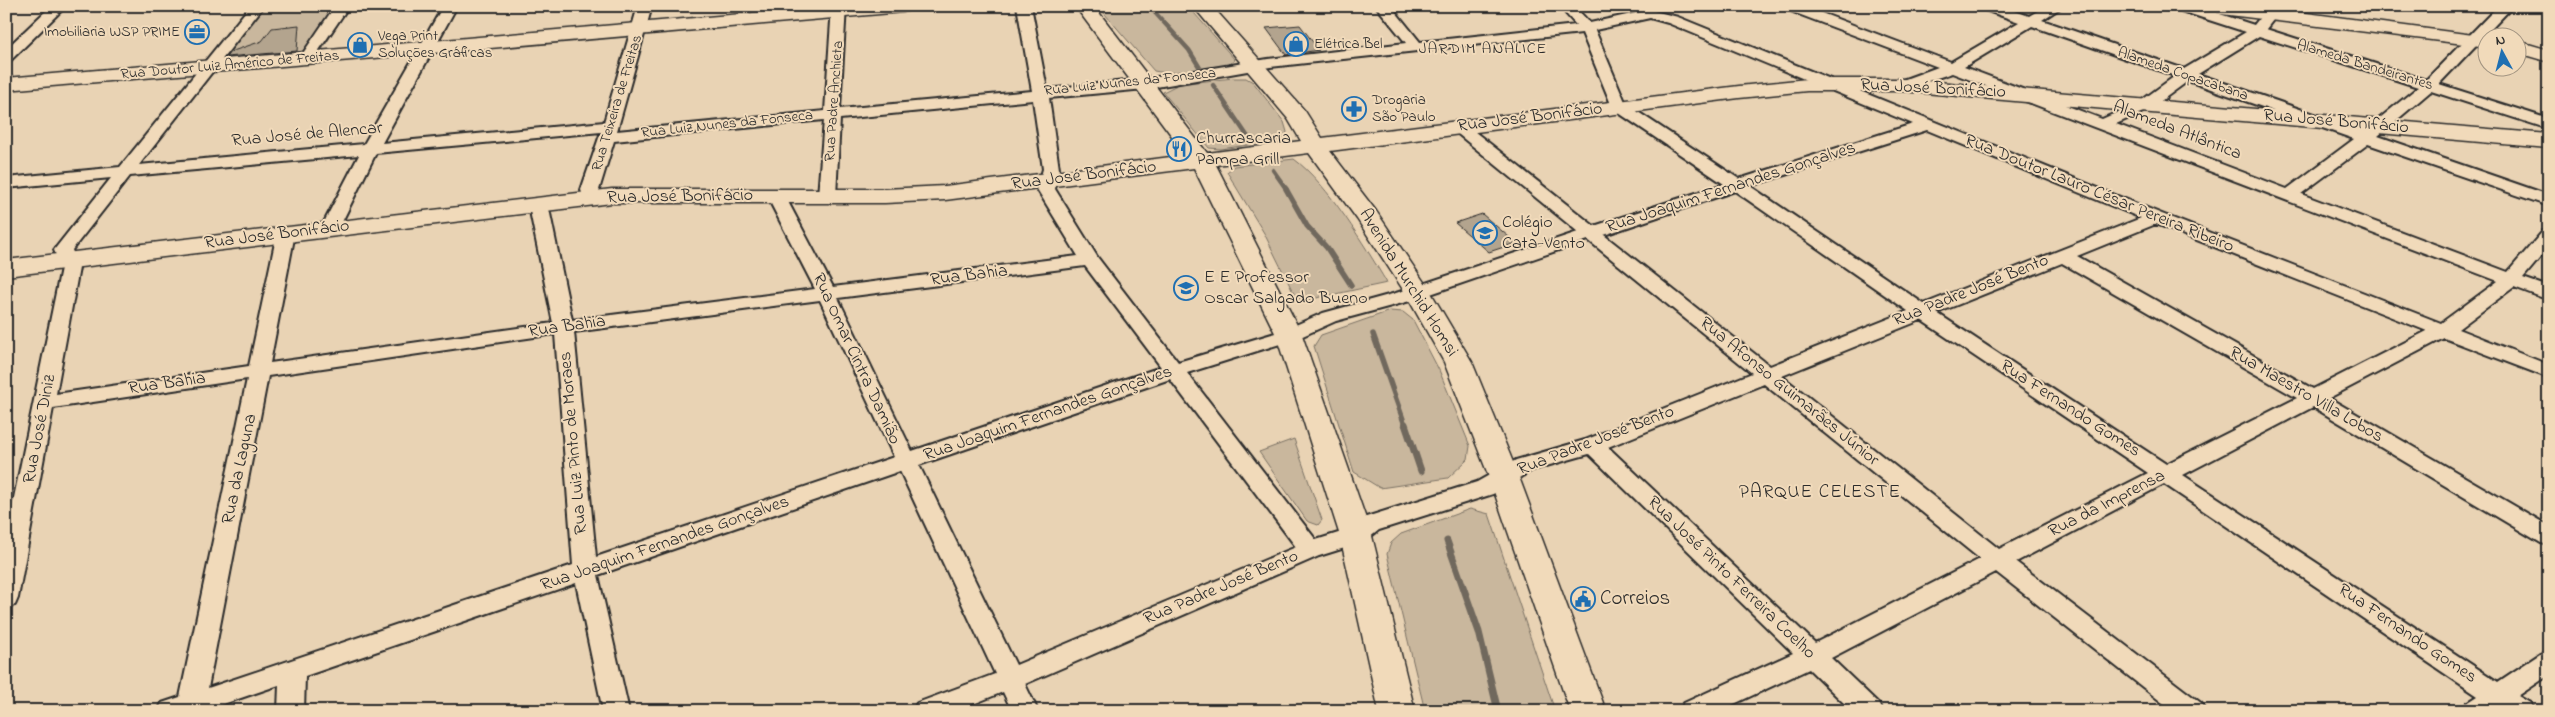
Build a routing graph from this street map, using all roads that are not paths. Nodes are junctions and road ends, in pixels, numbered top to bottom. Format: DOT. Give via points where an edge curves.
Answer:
graph roads {
  1 [pos="59,6"];
  2 [pos="257,6"];
  3 [pos="342,6"];
  4 [pos="450,6"];
  5 [pos="646,6"];
  6 [pos="903,6"];
  7 [pos="1024,6"];
  8 [pos="1084,6"];
  9 [pos="1202,6"];
  10 [pos="1383,6"];
  11 [pos="1566,6"];
  12 [pos="1790,6"];
  13 [pos="1987,6"];
  14 [pos="2056,6"];
  15 [pos="2180,6"];
  16 [pos="2205,6"];
  17 [pos="2506,6"];
  18 [pos="839,9"];
  19 [pos="1650,10"];
  20 [pos="1816,10"];
  21 [pos="2273,10"];
  22 [pos="2032,21"];
  23 [pos="1587,28"];
  24 [pos="2490,28"];
  25 [pos="639,30"];
  26 [pos="2257,31"];
  27 [pos="2478,41"];
  28 [pos="2478,44"];
  29 [pos="1416,46"];
  30 [pos="2528,47"];
  31 [pos="426,48"];
  32 [pos="2528,49"];
  33 [pos="2549,49"];
  34 [pos="2549,56"];
  35 [pos="6,57"];
  36 [pos="306,59"];
  37 [pos="208,67"];
  38 [pos="1256,67"];
  39 [pos="1953,67"];
  40 [pos="2186,75"];
  41 [pos="6,84"];
  42 [pos="1145,84"];
  43 [pos="1832,84"];
  44 [pos="1902,85"];
  45 [pos="2429,85"];
  46 [pos="1040,92"];
  47 [pos="2024,95"];
  48 [pos="1619,106"];
  49 [pos="2144,106"];
  50 [pos="833,113"];
  51 [pos="2313,120"];
  52 [pos="2104,124"];
  53 [pos="2549,124"];
  54 [pos="1927,125"];
  55 [pos="2382,126"];
  56 [pos="1459,127"];
  57 [pos="609,132"];
  58 [pos="2364,139"];
  59 [pos="2549,141"];
  60 [pos="1315,146"];
  61 [pos="370,149"];
  62 [pos="1202,161"];
  63 [pos="124,172"];
  64 [pos="1048,180"];
  65 [pos="6,183"];
  66 [pos="1736,184"];
  67 [pos="2289,195"];
  68 [pos="776,196"];
  69 [pos="828,196"];
  70 [pos="592,199"];
  71 [pos="2549,201"];
  72 [pos="539,204"];
  73 [pos="2156,218"];
  74 [pos="330,228"];
  75 [pos="286,233"];
  76 [pos="1590,234"];
  77 [pos="2549,235"];
  78 [pos="2062,255"];
  79 [pos="67,260"];
  80 [pos="1090,260"];
  81 [pos="6,268"];
  82 [pos="2511,280"];
  83 [pos="1417,291"];
  84 [pos="827,294"];
  85 [pos="2549,294"];
  86 [pos="1921,311"];
  87 [pos="564,327"];
  88 [pos="2443,331"];
  89 [pos="1289,335"];
  90 [pos="1174,370"];
  91 [pos="260,371"];
  92 [pos="2549,372"];
  93 [pos="1768,374"];
  94 [pos="2313,398"];
  95 [pos="46,402"];
  96 [pos="1593,445"];
  97 [pos="905,462"];
  98 [pos="2167,473"];
  99 [pos="1504,477"];
  100 [pos="1356,536"];
  101 [pos="2549,537"];
  102 [pos="1311,550"];
  103 [pos="1997,560"];
  104 [pos="585,572"];
  105 [pos="6,598"];
  106 [pos="1812,656"];
  107 [pos="2549,661"];
  108 [pos="292,671"];
  109 [pos="1010,679"];
  110 [pos="2500,696"];
  111 [pos="181,707"];
  112 [pos="291,711"];
  113 [pos="616,711"];
  114 [pos="926,711"];
  115 [pos="1025,711"];
  116 [pos="1397,711"];
  117 [pos="1588,711"];
  118 [pos="1693,711"];
  119 [pos="1869,711"];
  120 [pos="2192,711"];
  121 [pos="2476,711"];
  122 [pos="2521,711"];
  1 -- 35 [label="street"];
  2 -- 37 [label="street"];
  3 -- 36 [label="street"];
  4 -- 31 [label="street"];
  5 -- 25 [label="street, Rua Teixeira de Freitas"];
  6 -- 18 [label="street, Rua Doutor Luiz Américo de Freitas"];
  7 -- 46 [label="street"];
  8 -- 42 [label="street"];
  9 -- 38 [label="street, Avenida Murchid Homsi"];
  10 -- 29 [label="street"];
  11 -- 23 [label="street"];
  12 -- 20 [label="street, Alameda Atlântica"];
  13 -- 22 [label="street, Alameda Copacabana"];
  14 -- 22 [label="street"];
  15 -- 26 [label="street, Alameda Bandeirantes"];
  16 -- 21 [label="street"];
  17 -- 24 [label="street"];
  18 -- 25 [label="street, Rua Doutor Luiz Américo de Freitas"];
  18 -- 50 [label="street, Rua Padre Anchieta"];
  19 -- 23 [label="street, Rua Luiz Nunes da Fonseca"];
  19 -- 43 [label="street, Rua Doutor Lauro César Pereira Ribeiro"];
  20 -- 39 [label="street, Alameda Atlântica"];
  21 -- 26 [label="street"];
  21 -- 27 [label="street"];
  22 -- 39 [label="street"];
  22 -- 40 [label="street, Alameda Copacabana"];
  23 -- 29 [label="street, Rua Luiz Nunes da Fonseca"];
  23 -- 48 [label="street"];
  25 -- 31 [label="street, Rua Doutor Luiz Américo de Freitas"];
  25 -- 57 [label="street, Rua Teixeira de Freitas"];
  26 -- 40 [label="street"];
  26 -- 45 [label="street, Alameda Bandeirantes"];
  28 -- 45 [label="street"];
  29 -- 38 [label="street, Rua Luiz Nunes da Fonseca"];
  30 -- 33 [label="street"];
  31 -- 36 [label="street, Rua Doutor Luiz Américo de Freitas"];
  31 -- 61 [label="street"];
  32 -- 34 [label="street"];
  36 -- 37 [label="street, Rua Doutor Luiz Américo de Freitas"];
  37 -- 41 [label="street, Rua Doutor Luiz Américo de Freitas"];
  37 -- 63 [label="street"];
  38 -- 42 [label="street, Rua Luiz Nunes da Fonseca"];
  38 -- 60 [label="street, Avenida Murchid Homsi" via="1297,116"];
  39 -- 44 [label="street"];
  39 -- 47 [label="street, Alameda Atlântica"];
  40 -- 49 [label="street"];
  40 -- 51 [label="street, Alameda Copacabana"];
  42 -- 46 [label="street, Rua Luiz Nunes da Fonseca"];
  42 -- 62 [label="street"];
  43 -- 44 [label="street, Rua José Bonifácio"];
  43 -- 48 [label="street, Rua José Bonifácio"];
  43 -- 54 [label="street, Rua Doutor Lauro César Pereira Ribeiro"];
  44 -- 47 [label="street, Rua José Bonifácio"];
  45 -- 53 [label="street, Alameda Bandeirantes"];
  45 -- 55 [label="street"];
  46 -- 50 [label="street, Rua Luiz Nunes da Fonseca"];
  46 -- 64 [label="street" via="1051,169"];
  47 -- 49 [label="street, Rua José Bonifácio"];
  47 -- 52 [label="street, Alameda Atlântica"];
  48 -- 56 [label="street, Rua José Bonifácio"];
  48 -- 66 [label="street, Rua Fernando Gomes"];
  49 -- 51 [label="street, Rua José Bonifácio"];
  49 -- 52 [label="street"];
  50 -- 57 [label="street, Rua Luiz Nunes da Fonseca"];
  50 -- 69 [label="street, Rua Padre Anchieta"];
  51 -- 55 [label="street, Rua José Bonifácio"];
  51 -- 58 [label="street, Alameda Copacabana"];
  52 -- 67 [label="street, Alameda Atlântica"];
  54 -- 66 [label="street, Rua Joaquim Fernandes Gonçalves"];
  54 -- 73 [label="street, Rua Doutor Lauro César Pereira Ribeiro"];
  55 -- 58 [label="street"];
  55 -- 59 [label="street, Rua José Bonifácio"];
  56 -- 60 [label="street, Rua José Bonifácio"];
  56 -- 76 [label="street, Rua Afonso Guimarães Júnior"];
  57 -- 61 [label="street, Rua José de Alencar"];
  57 -- 70 [label="street, Rua Teixeira de Freitas" via="590,190"];
  58 -- 67 [label="street"];
  58 -- 71 [label="street, Alameda Copacabana"];
  60 -- 62 [label="street, Rua José Bonifácio"];
  60 -- 83 [label="street, Avenida Murchid Homsi"];
  61 -- 63 [label="street, Rua José de Alencar"];
  61 -- 74 [label="street"];
  62 -- 64 [label="street, Rua José Bonifácio"];
  62 -- 89 [label="street" via="1256,261"];
  63 -- 65 [label="street, Rua José de Alencar"];
  63 -- 79 [label="street, Rua José Diniz" via="62,250"];
  64 -- 69 [label="street, Rua José Bonifácio" via="909,196"];
  64 -- 80 [label="street" via="1046,189"];
  66 -- 76 [label="street, Rua Joaquim Fernandes Gonçalves"];
  66 -- 86 [label="street, Rua Fernando Gomes"];
  67 -- 82 [label="street, Alameda Atlântica"];
  68 -- 69 [label="street, Rua José Bonifácio"];
  68 -- 70 [label="street, Rua José Bonifácio" via="612,196"];
  68 -- 84 [label="street, Rua Omar Cintra Damião"];
  70 -- 72 [label="street, Rua José Bonifácio"];
  72 -- 74 [label="street, Rua José Bonifácio"];
  72 -- 87 [label="street, Rua Luiz Pinto de Moraes"];
  73 -- 78 [label="street, Rua Padre José Bento"];
  73 -- 88 [label="street, Rua Doutor Lauro César Pereira Ribeiro"];
  74 -- 75 [label="street, Rua José Bonifácio"];
  75 -- 79 [label="street, Rua José Bonifácio"];
  75 -- 91 [label="street, Rua da Laguna"];
  76 -- 83 [label="street, Rua Joaquim Fernandes Gonçalves"];
  76 -- 93 [label="street, Rua Afonso Guimarães Júnior"];
  77 -- 82 [label="street, Rua da Imprensa"];
  78 -- 86 [label="street, Rua Padre José Bento"];
  78 -- 94 [label="street, Rua Maestro Villa Lobos"];
  79 -- 81 [label="street, Rua José Bonifácio"];
  79 -- 95 [label="street, Rua José Diniz" via="70,268"];
  80 -- 84 [label="street, Rua Bahia"];
  80 -- 90 [label="street"];
  82 -- 85 [label="street, Alameda Atlântica"];
  82 -- 88 [label="street, Rua da Imprensa"];
  83 -- 89 [label="street, Rua Joaquim Fernandes Gonçalves" via="1305,324"];
  83 -- 99 [label="street, Avenida Murchid Homsi" via="1458,362"];
  84 -- 87 [label="street, Rua Bahia"];
  84 -- 97 [label="street, Rua Omar Cintra Damião"];
  86 -- 93 [label="street, Rua Padre José Bento"];
  86 -- 98 [label="street, Rua Fernando Gomes"];
  87 -- 91 [label="street, Rua Bahia"];
  87 -- 104 [label="street, Rua Luiz Pinto de Moraes"];
  88 -- 92 [label="street, Rua Doutor Lauro César Pereira Ribeiro"];
  88 -- 94 [label="street, Rua da Imprensa"];
  89 -- 90 [label="street, Rua Joaquim Fernandes Gonçalves"];
  89 -- 100 [label="street"];
  90 -- 97 [label="street, Rua Joaquim Fernandes Gonçalves"];
  90 -- 102 [label="street"];
  91 -- 95 [label="street, Rua Bahia"];
  91 -- 111 [label="street, Rua da Laguna"];
  93 -- 96 [label="street, Rua Padre José Bento"];
  93 -- 103 [label="street, Rua Afonso Guimarães Júnior"];
  94 -- 98 [label="street, Rua da Imprensa"];
  94 -- 101 [label="street, Rua Maestro Villa Lobos"];
  95 -- 105 [label="street, Rua José Diniz"];
  96 -- 99 [label="street, Rua Padre José Bento" via="1524,465"];
  96 -- 106 [label="street, Rua José Pinto Ferreira Coelho"];
  97 -- 104 [label="street, Rua Joaquim Fernandes Gonçalves"];
  97 -- 109 [label="street, Rua Omar Cintra Damião"];
  98 -- 103 [label="street, Rua da Imprensa"];
  98 -- 110 [label="street, Rua Fernando Gomes"];
  99 -- 100 [label="street, Rua Padre José Bento" via="1485,488 1371,524"];
  99 -- 117 [label="street, Avenida Murchid Homsi"];
  100 -- 102 [label="street, Rua Padre José Bento"];
  100 -- 116 [label="street"];
  102 -- 109 [label="street, Rua Padre José Bento"];
  103 -- 106 [label="street, Rua da Imprensa"];
  103 -- 120 [label="street, Rua Afonso Guimarães Júnior"];
  104 -- 108 [label="street, Rua Joaquim Fernandes Gonçalves"];
  104 -- 113 [label="street, Rua Luiz Pinto de Moraes"];
  106 -- 118 [label="street, Rua da Imprensa"];
  106 -- 119 [label="street, Rua José Pinto Ferreira Coelho"];
  107 -- 110 [label="street"];
  108 -- 111 [label="street, Rua Joaquim Fernandes Gonçalves"];
  108 -- 112 [label="street"];
  109 -- 114 [label="street, Rua Padre José Bento"];
  109 -- 115 [label="street, Rua Omar Cintra Damião"];
  110 -- 121 [label="street"];
  110 -- 122 [label="street, Rua Fernando Gomes"];
}
